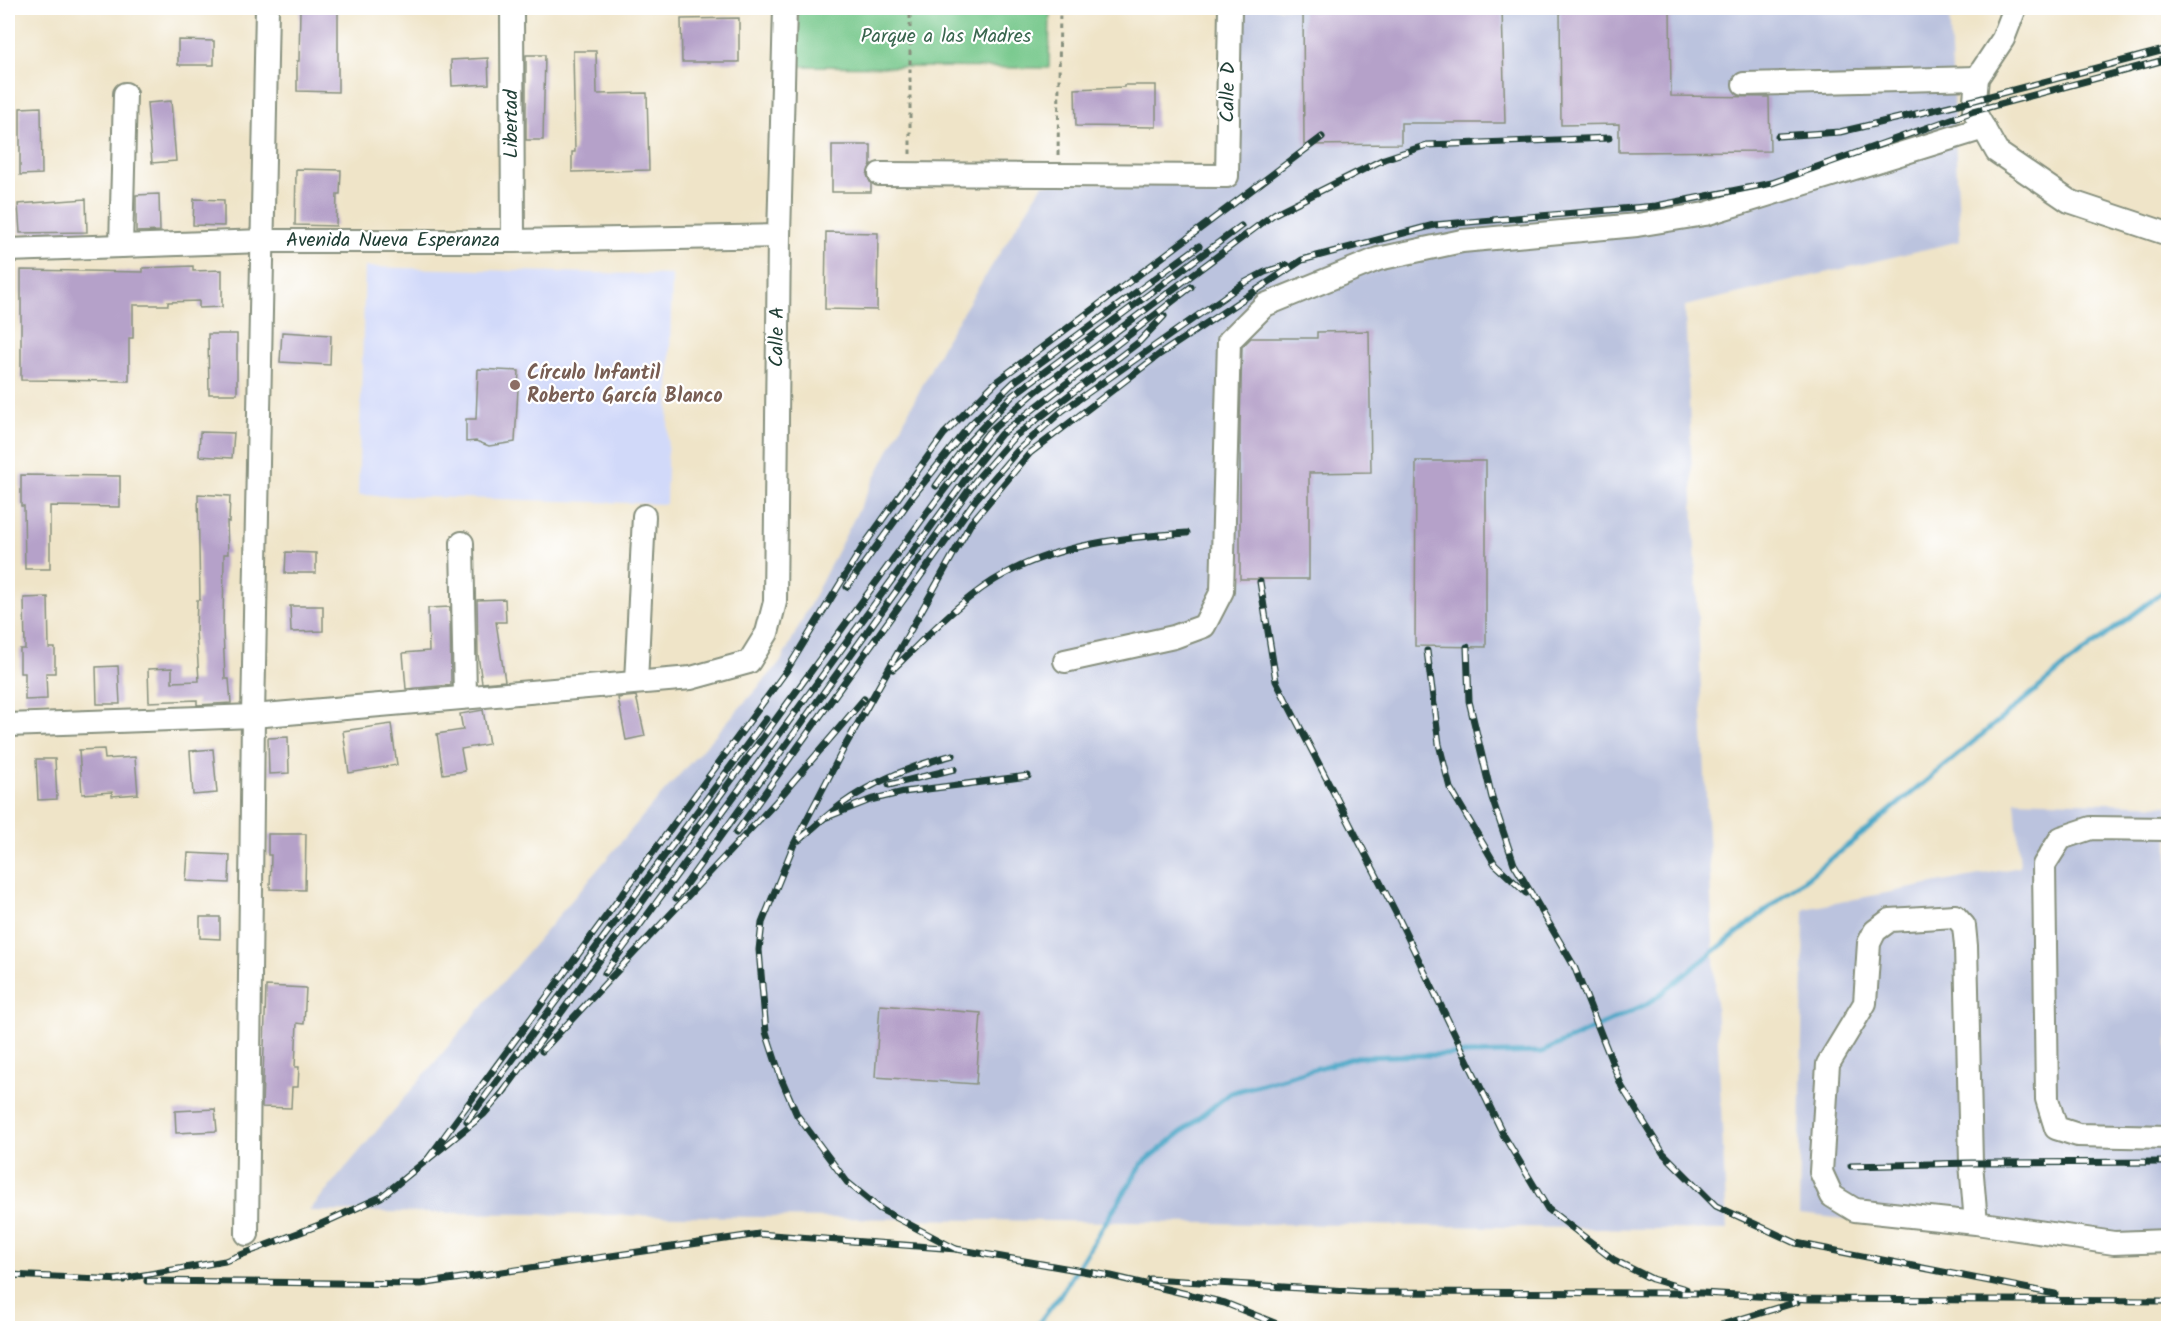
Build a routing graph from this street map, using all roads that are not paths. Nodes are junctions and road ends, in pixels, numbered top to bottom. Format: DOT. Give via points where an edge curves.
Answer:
graph roads {
  1 [pos="267,8"];
  2 [pos="512,8"];
  3 [pos="785,8"];
  4 [pos="1230,8"];
  5 [pos="2015,8"];
  6 [pos="1977,78"];
  7 [pos="1744,84"];
  8 [pos="125,94"];
  9 [pos="1984,128"];
  10 [pos="880,174"];
  11 [pos="2169,234"];
  12 [pos="779,236"];
  13 [pos="263,241"];
  14 [pos="513,241"];
  15 [pos="121,246"];
  16 [pos="8,250"];
  17 [pos="644,516"];
  18 [pos="462,543"];
  19 [pos="1065,661"];
  20 [pos="636,682"];
  21 [pos="465,696"];
  22 [pos="253,716"];
  23 [pos="8,725"];
  24 [pos="2169,829"];
  25 [pos="2169,1137"];
  26 [pos="1976,1223"];
  27 [pos="247,1234"];
  28 [pos="2169,1241"];
  1 -- 13 [label="street"];
  2 -- 14 [label="street, Libertad"];
  3 -- 12 [label="street, Calle A"];
  4 -- 10 [label="street, Calle D" via="1227,176"];
  5 -- 6 [label="street" via="2003,39"];
  6 -- 7 [label="street"];
  6 -- 9 [label="street" via="1974,111"];
  8 -- 15 [label="street"];
  9 -- 11 [label="street" via="1997,152 2069,201"];
  9 -- 19 [label="street" via="1705,214 1637,225 1462,241 1378,259 1265,305 1229,341 1222,591 1204,626 1174,637"];
  12 -- 14 [label="street, Avenida Nueva Esperanza"];
  12 -- 20 [label="street, Calle A" via="775,602 767,633 749,662 691,678"];
  13 -- 14 [label="street, Avenida Nueva Esperanza"];
  13 -- 15 [label="street, Avenida Nueva Esperanza"];
  13 -- 22 [label="street"];
  15 -- 16 [label="street, Avenida Nueva Esperanza"];
  17 -- 20 [label="street"];
  18 -- 21 [label="street"];
  20 -- 21 [label="street"];
  21 -- 22 [label="street"];
  22 -- 23 [label="street"];
  22 -- 27 [label="street"];
  24 -- 25 [label="street" via="2091,828 2061,838 2044,866 2047,1099 2056,1128 2078,1135"];
  26 -- 26 [label="street" via="1964,926 1954,916 1890,920 1875,931 1869,943 1865,1003 1828,1064 1821,1172 1832,1196 1855,1210"];
  26 -- 28 [label="street" via="2114,1243"];
}
